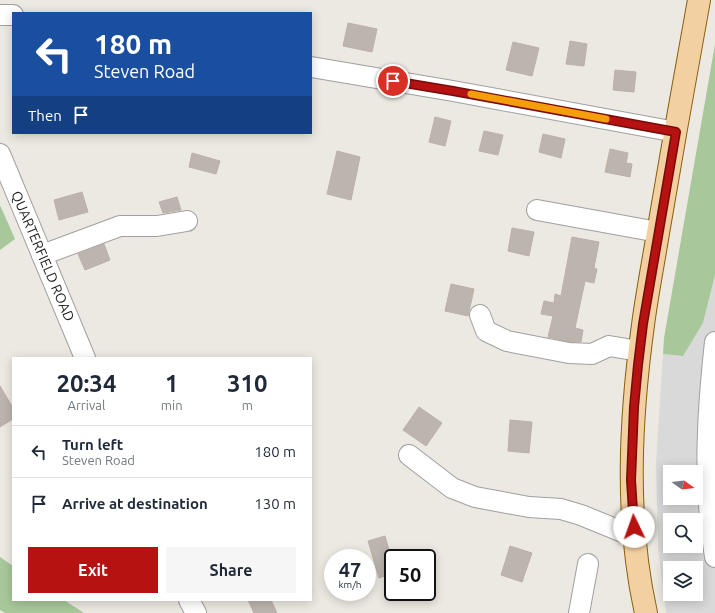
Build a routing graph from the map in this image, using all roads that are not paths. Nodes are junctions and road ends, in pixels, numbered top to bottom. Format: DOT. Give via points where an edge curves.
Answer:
graph roads {
  1 [pos="699,0"];
  2 [pos="0,15"];
  3 [pos="12,15"];
  4 [pos="312,67"];
  5 [pos="676,132"];
  6 [pos="0,154"];
  7 [pos="537,210"];
  8 [pos="188,221"];
  9 [pos="658,232"];
  10 [pos="42,255"];
  11 [pos="480,315"];
  12 [pos="715,342"];
  13 [pos="640,351"];
  14 [pos="85,357"];
  15 [pos="408,455"];
  16 [pos="635,537"];
  17 [pos="713,537"];
  18 [pos="715,557"];
  19 [pos="588,564"];
  20 [pos="189,601"];
  21 [pos="196,613"];
  22 [pos="579,613"];
  23 [pos="646,613"];
  1 -- 5 [label="main road"];
  2 -- 3 [label="street"];
  4 -- 5 [label="street"];
  5 -- 9 [label="main road"];
  6 -- 10 [label="street, QUARTERFIELD ROAD"];
  7 -- 9 [label="street"];
  8 -- 10 [label="street" via="157,226 120,226"];
  9 -- 13 [label="main road"];
  10 -- 14 [label="street, QUARTERFIELD ROAD"];
  11 -- 13 [label="street" via="486,331 507,340 569,353 592,354 609,346"];
  12 -- 17 [label="street" via="707,449 707,488"];
  13 -- 16 [label="main road" via="634,407 631,480"];
  15 -- 16 [label="street" via="452,488 475,497 529,507 561,509"];
  16 -- 23 [label="main road"];
  17 -- 18 [label="street"];
  19 -- 22 [label="street"];
  20 -- 21 [label="street"];
}
